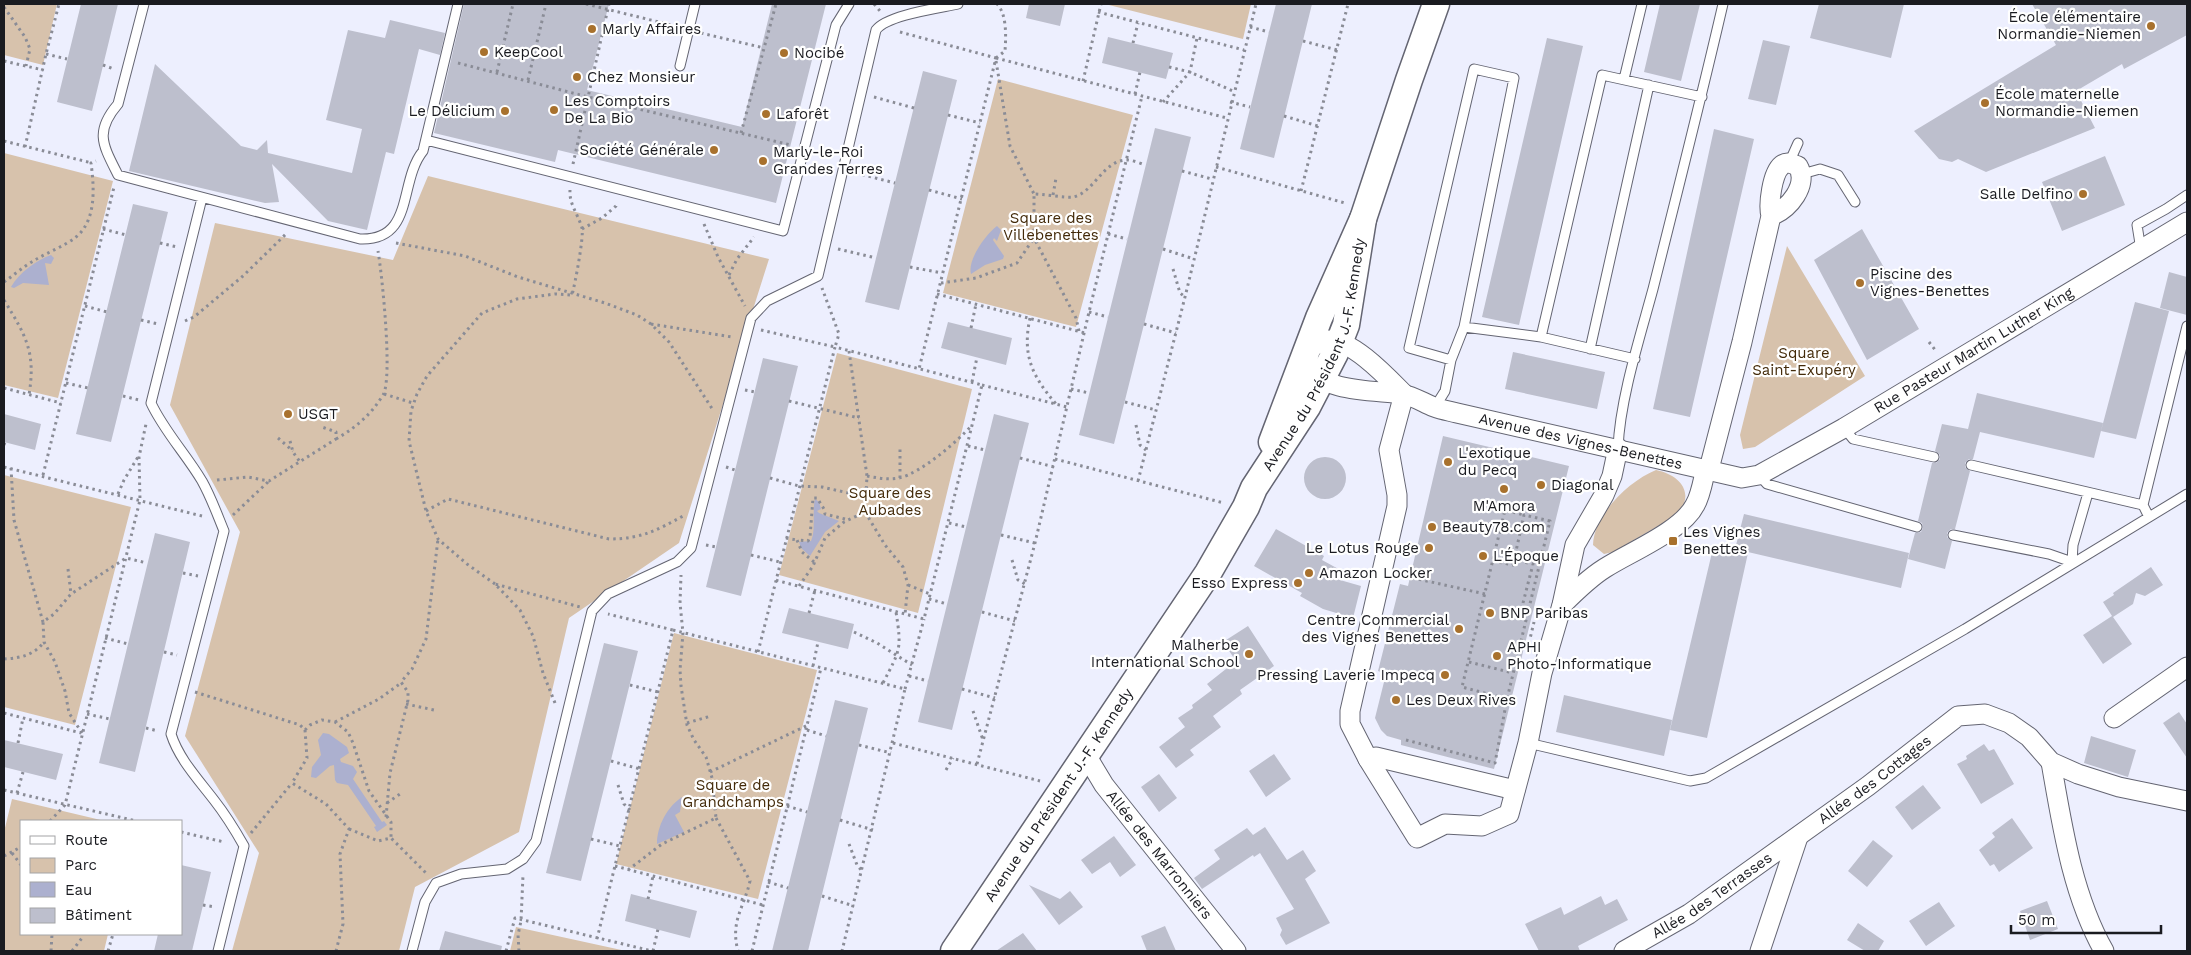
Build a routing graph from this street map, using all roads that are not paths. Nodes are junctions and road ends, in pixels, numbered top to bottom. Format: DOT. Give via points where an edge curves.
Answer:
graph roads {
  1 [pos="144,4"];
  2 [pos="458,4"];
  3 [pos="695,4"];
  4 [pos="849,4"];
  5 [pos="958,4"];
  6 [pos="1436,4"];
  7 [pos="1642,4"];
  8 [pos="1723,4"];
  9 [pos="680,66"];
  10 [pos="1624,79"];
  11 [pos="1649,85"];
  12 [pos="1702,97"];
  13 [pos="426,140"];
  14 [pos="1798,143"];
  15 [pos="1796,168"];
  16 [pos="2187,195"];
  17 [pos="202,198"];
  18 [pos="1855,202"];
  19 [pos="1365,214"];
  20 [pos="1771,216"];
  21 [pos="2187,222"];
  22 [pos="2141,250"];
  23 [pos="2187,326"];
  24 [pos="1464,327"];
  25 [pos="1540,337"];
  26 [pos="1338,342"];
  27 [pos="1590,349"];
  28 [pos="1307,350"];
  29 [pos="1635,359"];
  30 [pos="1451,360"];
  31 [pos="1322,380"];
  32 [pos="1404,394"];
  33 [pos="1435,407"];
  34 [pos="1844,428"];
  35 [pos="1618,448"];
  36 [pos="1934,457"];
  37 [pos="1971,465"];
  38 [pos="1708,469"];
  39 [pos="1759,475"];
  40 [pos="2088,493"];
  41 [pos="2187,494"];
  42 [pos="1251,496"];
  43 [pos="2143,505"];
  44 [pos="2149,517"];
  45 [pos="1917,527"];
  46 [pos="1953,535"];
  47 [pos="1575,545"];
  48 [pos="2072,562"];
  49 [pos="1605,568"];
  50 [pos="1562,605"];
  51 [pos="2187,666"];
  52 [pos="2114,718"];
  53 [pos="1528,743"];
  54 [pos="1086,755"];
  55 [pos="1368,759"];
  56 [pos="2051,762"];
  57 [pos="1515,790"];
  58 [pos="2187,801"];
  59 [pos="1798,837"];
  60 [pos="218,951"];
  61 [pos="412,951"];
  62 [pos="954,951"];
  63 [pos="1236,951"];
  64 [pos="1624,951"];
  65 [pos="1760,951"];
  66 [pos="2104,951"];
  1 -- 17 [label="lane" via="118,104 102,129 102,144 116,172"];
  2 -- 13 [label="lane"];
  3 -- 9 [label="lane"];
  4 -- 13 [label="lane" via="836,25 783,232"];
  5 -- 61 [label="lane" via="879,26 818,276 767,301 751,318 691,548 667,567 617,588 601,599 592,611 536,841 524,859 507,869 461,874 436,883 425,902"];
  6 -- 19 [label="main road, Avenue du Président J.-F. Kennedy"];
  7 -- 10 [label="lane"];
  8 -- 12 [label="lane"];
  10 -- 11 [label="lane"];
  10 -- 25 [label="lane" via="1602,75"];
  11 -- 12 [label="lane"];
  11 -- 27 [label="lane"];
  12 -- 29 [label="lane"];
  13 -- 17 [label="lane" via="423,151 414,162 398,220 391,230 375,239 360,239"];
  14 -- 15 [label="lane"];
  15 -- 18 [label="lane" via="1838,175"];
  15 -- 20 [label="street" via="1802,183 1798,192 1780,213"];
  15 -- 20 [label="street" via="1782,165 1776,174 1768,206"];
  16 -- 22 [label="lane" via="2137,225"];
  17 -- 60 [label="lane" via="151,403 202,481 224,531 171,734 175,746 243,845"];
  19 -- 26 [label="main road, Avenue du Président J.-F. Kennedy" via="1346,325"];
  19 -- 28 [label="main road, Avenue du Président J.-F. Kennedy"];
  20 -- 38 [label="street"];
  21 -- 22 [label="street, Rue Pasteur Martin Luther King"];
  22 -- 34 [label="street, Rue Pasteur Martin Luther King"];
  23 -- 43 [label="lane"];
  24 -- 25 [label="lane"];
  24 -- 30 [label="lane"];
  24 -- 30 [label="lane" via="1514,78 1474,69 1409,348"];
  25 -- 27 [label="lane"];
  26 -- 28 [label="street" via="1328,340"];
  26 -- 31 [label="main road, Avenue du Président J.-F. Kennedy"];
  26 -- 32 [label="street, Avenue des Vignes-Benettes" via="1383,373"];
  27 -- 29 [label="lane"];
  28 -- 31 [label="street" via="1309,365"];
  28 -- 42 [label="main road, Avenue du Président J.-F. Kennedy"];
  29 -- 35 [label="lane"];
  30 -- 33 [label="lane" via="1445,391"];
  31 -- 32 [label="street, Avenue des Vignes-Benettes" via="1376,392"];
  31 -- 42 [label="main road, Avenue du Président J.-F. Kennedy"];
  32 -- 33 [label="street, Avenue des Vignes-Benettes"];
  32 -- 55 [label="street" via="1389,450 1398,506 1350,711 1350,724"];
  33 -- 35 [label="street, Avenue des Vignes-Benettes"];
  34 -- 36 [label="lane" via="1853,438"];
  34 -- 39 [label="street, Rue Pasteur Martin Luther King"];
  35 -- 38 [label="street, Avenue des Vignes-Benettes"];
  35 -- 47 [label="street" via="1604,495"];
  37 -- 40 [label="lane"];
  38 -- 39 [label="street, Avenue des Vignes-Benettes" via="1742,478"];
  38 -- 49 [label="street" via="1696,504 1686,517"];
  39 -- 45 [label="lane" via="1767,484"];
  40 -- 43 [label="lane"];
  40 -- 48 [label="lane"];
  41 -- 44 [label="lane"];
  42 -- 54 [label="main road, Avenue du Président J.-F. Kennedy" via="1208,573"];
  43 -- 44 [label="lane"];
  44 -- 48 [label="lane"];
  46 -- 48 [label="lane" via="2049,554"];
  47 -- 49 [label="street" via="1580,559 1589,567"];
  47 -- 50 [label="street"];
  48 -- 53 [label="lane" via="1965,629 1706,778 1690,781"];
  49 -- 50 [label="street"];
  50 -- 53 [label="street" via="1542,673"];
  51 -- 52 [label="street"];
  53 -- 57 [label="street"];
  54 -- 62 [label="main road, Avenue du Président J.-F. Kennedy"];
  54 -- 63 [label="street, Allée des Marronniers" via="1104,784"];
  55 -- 57 [label="street" via="1376,757"];
  55 -- 57 [label="street" via="1417,838 1445,824 1482,826 1509,814"];
  56 -- 58 [label="street" via="2119,787"];
  56 -- 59 [label="street, Allée des Cottages" via="2029,737 2009,723 1985,714 1958,716"];
  56 -- 66 [label="street" via="2074,878"];
  59 -- 64 [label="street, Allée des Terrasses" via="1689,914"];
  59 -- 65 [label="street"];
}
